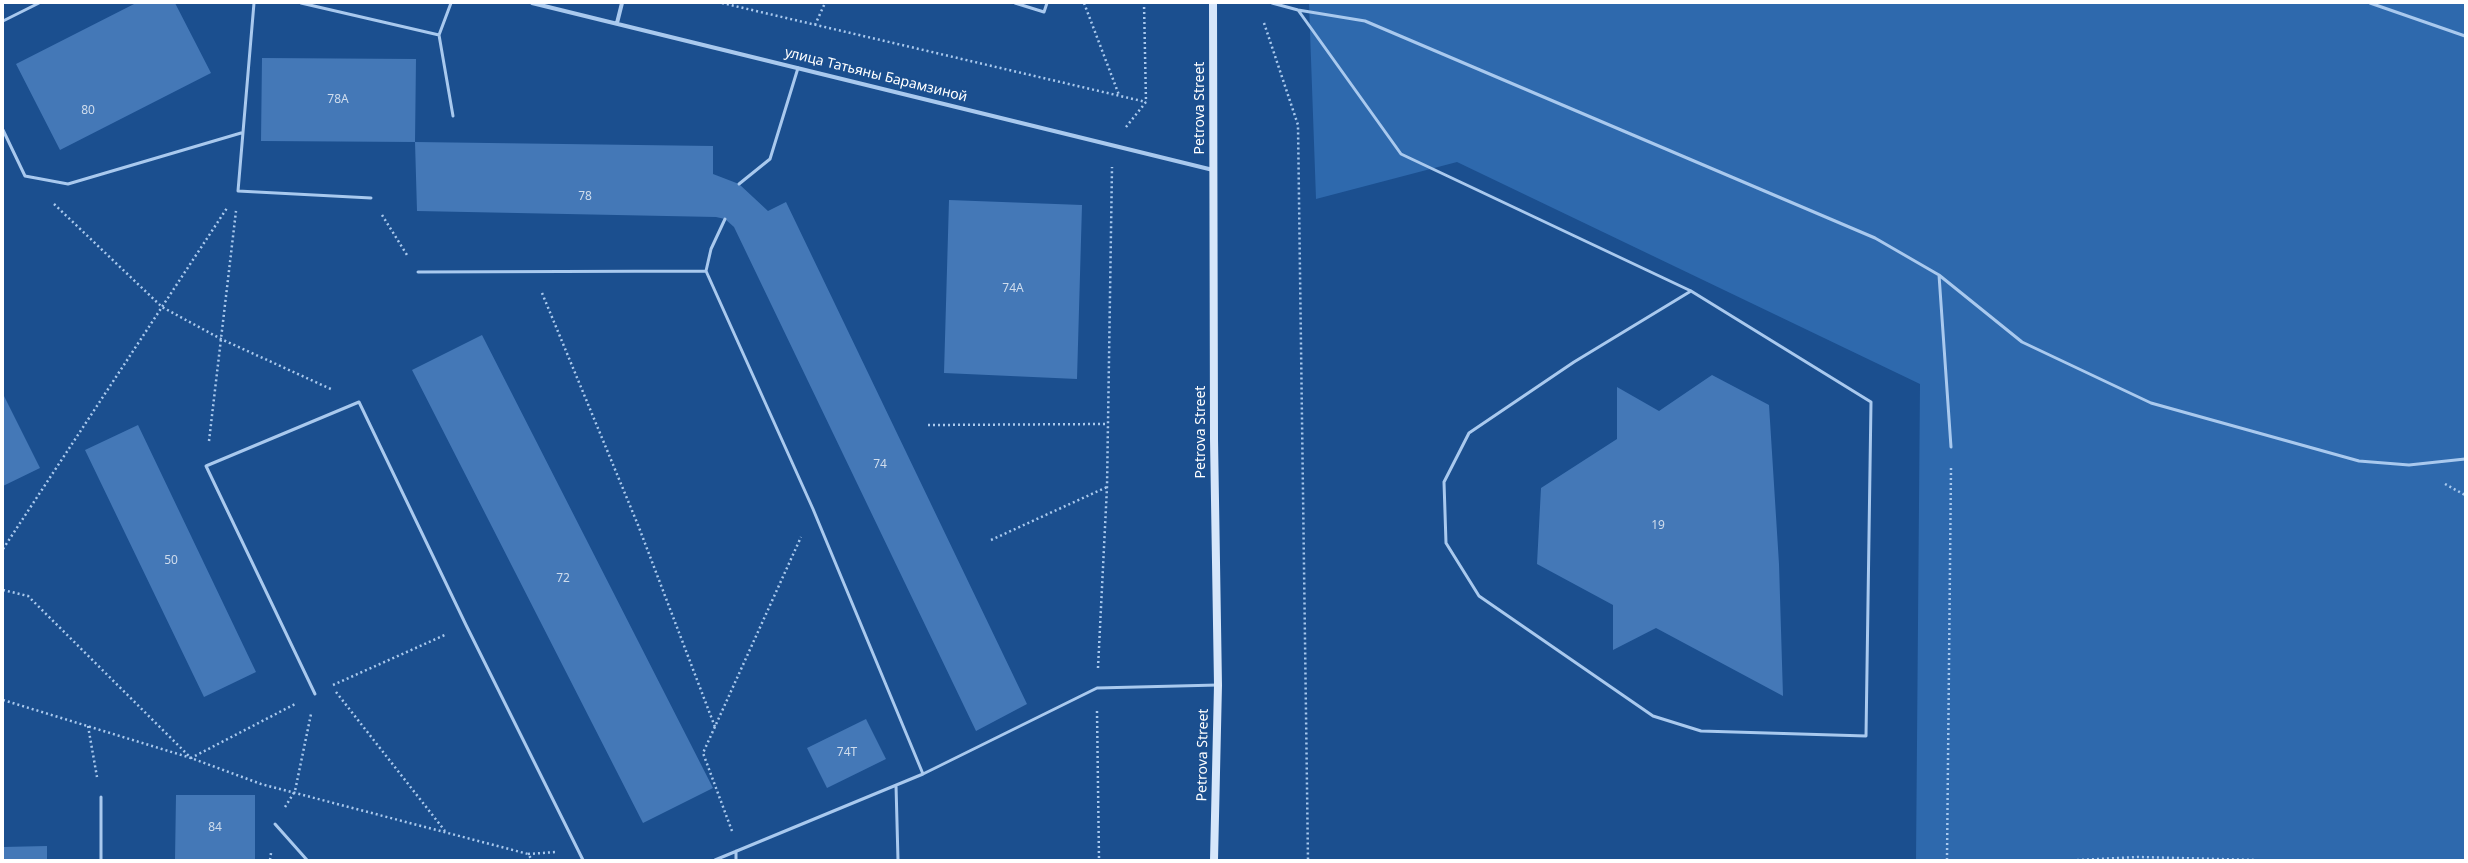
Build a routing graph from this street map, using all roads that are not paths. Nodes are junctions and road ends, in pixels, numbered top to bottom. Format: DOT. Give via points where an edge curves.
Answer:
graph roads {
  1 [pos="39,3"];
  2 [pos="254,3"];
  3 [pos="301,3"];
  4 [pos="451,3"];
  5 [pos="532,3"];
  6 [pos="622,3"];
  7 [pos="1015,3"];
  8 [pos="1047,3"];
  9 [pos="1213,3"];
  10 [pos="1272,3"];
  11 [pos="2370,3"];
  12 [pos="1298,10"];
  13 [pos="3,20"];
  14 [pos="617,23"];
  15 [pos="439,35"];
  16 [pos="2465,36"];
  17 [pos="798,68"];
  18 [pos="453,116"];
  19 [pos="3,130"];
  20 [pos="241,133"];
  21 [pos="1214,170"];
  22 [pos="739,184"];
  23 [pos="371,198"];
  24 [pos="725,219"];
  25 [pos="706,271"];
  26 [pos="418,272"];
  27 [pos="1939,275"];
  28 [pos="1691,291"];
  29 [pos="1951,447"];
  30 [pos="2465,459"];
  31 [pos="1218,684"];
  32 [pos="315,694"];
  33 [pos="923,774"];
  34 [pos="896,785"];
  35 [pos="101,797"];
  36 [pos="275,824"];
  37 [pos="736,851"];
  38 [pos="101,860"];
  39 [pos="307,860"];
  40 [pos="583,860"];
  41 [pos="715,860"];
  42 [pos="736,860"];
  43 [pos="898,860"];
  44 [pos="1214,860"];
  1 -- 13 [label="lane"];
  2 -- 20 [label="lane"];
  3 -- 15 [label="lane"];
  4 -- 15 [label="lane"];
  5 -- 14 [label="street, улица Татьяны Барамзиной"];
  6 -- 14 [label="street"];
  7 -- 8 [label="lane" via="1044,12"];
  9 -- 21 [label="main road, Petrova Street"];
  10 -- 12 [label="lane"];
  11 -- 16 [label="lane"];
  12 -- 27 [label="lane" via="1366,21 1875,238"];
  12 -- 28 [label="lane" via="1401,154"];
  14 -- 17 [label="street, улица Татьяны Барамзиной"];
  15 -- 18 [label="lane"];
  17 -- 21 [label="street, улица Татьяны Барамзиной"];
  17 -- 22 [label="lane" via="770,159"];
  19 -- 20 [label="lane" via="24,176 68,184"];
  20 -- 23 [label="lane" via="238,191"];
  21 -- 31 [label="main road, Petrova Street" via="1214,439"];
  24 -- 25 [label="lane" via="711,249"];
  25 -- 26 [label="lane"];
  25 -- 33 [label="lane" via="813,509"];
  27 -- 29 [label="lane"];
  27 -- 30 [label="lane" via="2022,342 2151,403 2359,461 2409,465"];
  28 -- 28 [label="lane" via="1871,402 1866,736 1701,731 1653,716 1479,596 1446,543 1444,482 1469,432 1574,362"];
  31 -- 33 [label="lane" via="1097,688"];
  31 -- 44 [label="main road, Petrova Street"];
  32 -- 40 [label="lane" via="206,466 359,402"];
  33 -- 34 [label="lane"];
  34 -- 37 [label="lane"];
  34 -- 43 [label="lane"];
  35 -- 38 [label="lane"];
  36 -- 39 [label="lane"];
  37 -- 41 [label="lane"];
  37 -- 42 [label="lane"];
}
